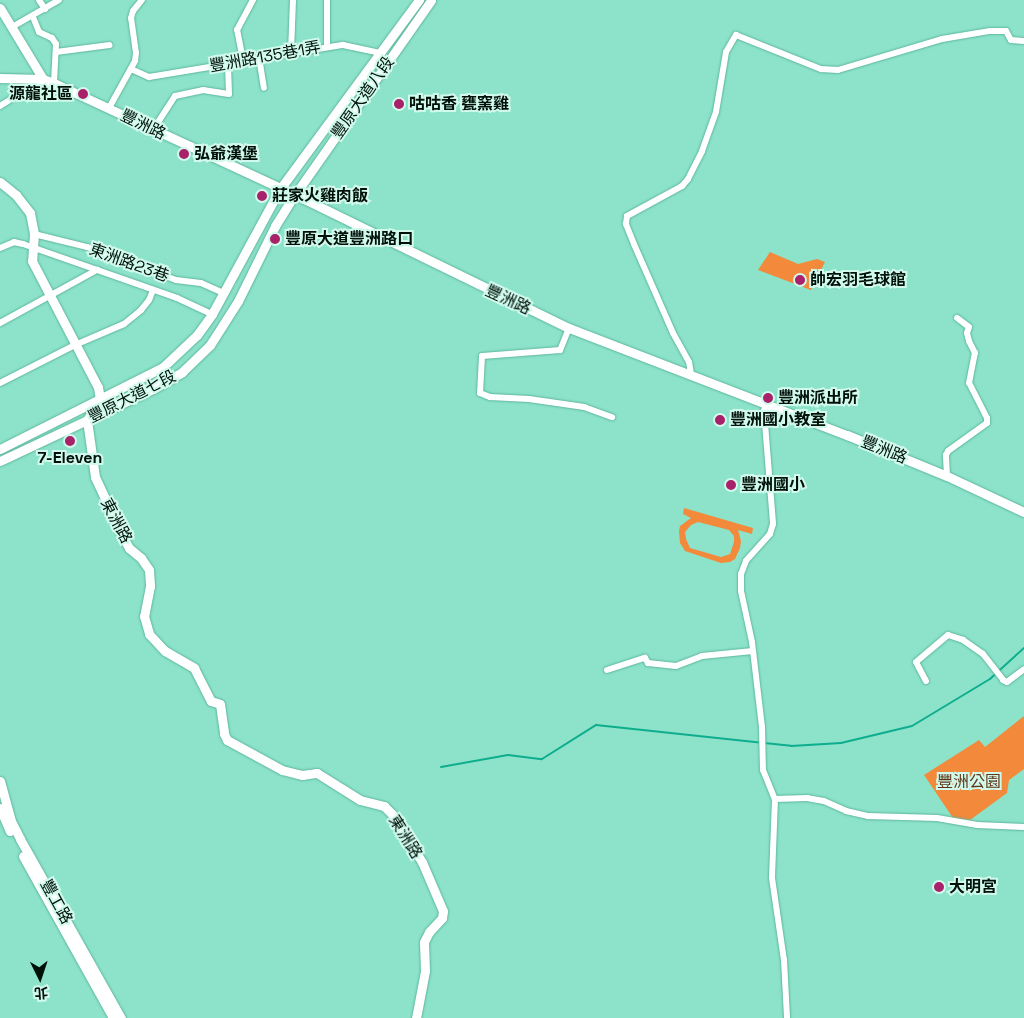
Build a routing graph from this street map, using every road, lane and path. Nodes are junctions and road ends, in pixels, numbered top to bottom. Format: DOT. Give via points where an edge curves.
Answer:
graph roads {
  1 [pos="40,0"];
  2 [pos="59,0"];
  3 [pos="142,0"];
  4 [pos="253,0"];
  5 [pos="293,0"];
  6 [pos="327,0"];
  7 [pos="419,0"];
  8 [pos="432,0"];
  9 [pos="0,8"];
  10 [pos="45,9"];
  11 [pos="33,16"];
  12 [pos="12,27"];
  13 [pos="1024,41"];
  14 [pos="110,45"];
  15 [pos="327,46"];
  16 [pos="56,52"];
  17 [pos="291,52"];
  18 [pos="380,52"];
  19 [pos="259,58"];
  20 [pos="243,60"];
  21 [pos="228,63"];
  22 [pos="131,69"];
  23 [pos="0,78"];
  24 [pos="43,79"];
  25 [pos="54,83"];
  26 [pos="264,88"];
  27 [pos="0,106"];
  28 [pos="109,108"];
  29 [pos="153,130"];
  30 [pos="0,182"];
  31 [pos="280,189"];
  32 [pos="294,196"];
  33 [pos="34,234"];
  34 [pos="0,248"];
  35 [pos="34,248"];
  36 [pos="97,270"];
  37 [pos="153,290"];
  38 [pos="223,293"];
  39 [pos="51,296"];
  40 [pos="212,314"];
  41 [pos="957,318"];
  42 [pos="0,324"];
  43 [pos="569,328"];
  44 [pos="75,345"];
  45 [pos="691,374"];
  46 [pos="0,383"];
  47 [pos="100,400"];
  48 [pos="766,404"];
  49 [pos="612,417"];
  50 [pos="87,420"];
  51 [pos="0,449"];
  52 [pos="0,461"];
  53 [pos="947,476"];
  54 [pos="1024,512"];
  55 [pos="753,650"];
  56 [pos="1024,669"];
  57 [pos="607,670"];
  58 [pos="926,681"];
  59 [pos="0,781"];
  60 [pos="775,799"];
  61 [pos="0,808"];
  62 [pos="1024,827"];
  63 [pos="113,1018"];
  64 [pos="121,1018"];
  65 [pos="416,1018"];
  66 [pos="787,1018"];
  1 -- 10 [label="street"];
  2 -- 10 [label="street"];
  3 -- 22 [label="street" via="131,18 136,53"];
  4 -- 20 [label="street" via="237,30"];
  5 -- 17 [label="street"];
  6 -- 15 [label="street"];
  7 -- 18 [label="street, 豐原大道八段"];
  8 -- 32 [label="street, 豐原大道八段"];
  9 -- 12 [label="street"];
  10 -- 11 [label="street"];
  11 -- 12 [label="street"];
  11 -- 16 [label="street" via="39,32 52,38 56,44"];
  12 -- 24 [label="street"];
  13 -- 45 [label="street" via="1011,40 1006,31 990,31 942,39 838,70 821,69 736,35 726,52 716,112 688,179 682,186 627,216 626,224 634,244 689,362"];
  14 -- 16 [label="street"];
  15 -- 17 [label="street, 豐洲路135巷1弄"];
  15 -- 18 [label="street, 豐洲路135巷1弄" via="344,45"];
  16 -- 25 [label="street"];
  17 -- 19 [label="street, 豐洲路135巷1弄"];
  18 -- 31 [label="street, 豐原大道八段"];
  19 -- 20 [label="street, 豐洲路135巷1弄"];
  19 -- 26 [label="street"];
  20 -- 21 [label="street, 豐洲路135巷1弄"];
  21 -- 22 [label="street, 豐洲路135巷1弄" via="148,77"];
  21 -- 29 [label="street" via="229,94 203,90 175,96"];
  22 -- 28 [label="street"];
  23 -- 24 [label="street, 豐洲路"];
  24 -- 25 [label="street, 豐洲路"];
  24 -- 27 [label="street"];
  25 -- 28 [label="street, 豐洲路"];
  28 -- 29 [label="street, 豐洲路"];
  29 -- 31 [label="street, 豐洲路"];
  30 -- 33 [label="street" via="27,208"];
  31 -- 32 [label="street, 豐洲路"];
  31 -- 38 [label="street, 豐原大道七段"];
  32 -- 43 [label="street, 豐洲路"];
  32 -- 50 [label="street, 豐原大道七段" via="275,226 238,301 210,345 182,372"];
  33 -- 35 [label="street"];
  33 -- 38 [label="street, 東洲路23巷" via="87,247 176,280 201,283"];
  34 -- 35 [label="street" via="14,242"];
  35 -- 36 [label="street"];
  35 -- 39 [label="street" via="32,261"];
  36 -- 37 [label="street"];
  36 -- 39 [label="street"];
  37 -- 40 [label="street"];
  37 -- 44 [label="street" via="141,310 124,324"];
  38 -- 40 [label="street, 豐原大道七段"];
  39 -- 42 [label="street"];
  39 -- 44 [label="street"];
  40 -- 47 [label="street, 豐原大道七段" via="197,335 164,367"];
  41 -- 53 [label="street" via="969,328 967,333 975,353 968,383 987,423 948,451"];
  43 -- 45 [label="street, 豐洲路" via="643,359"];
  43 -- 49 [label="street" via="560,350 482,356 480,393 490,397 584,407"];
  44 -- 46 [label="street"];
  44 -- 47 [label="street" via="98,388"];
  45 -- 48 [label="street, 豐洲路"];
  47 -- 50 [label="street"];
  47 -- 51 [label="street, 豐原大道七段"];
  48 -- 53 [label="street, 豐洲路"];
  48 -- 55 [label="street" via="773,524 770,534 746,561 741,574"];
  50 -- 52 [label="street, 豐原大道七段"];
  50 -- 65 [label="street, 東洲路" via="97,485 129,548 149,570 150,586 144,616 146,630 160,647 194,668 211,701 220,704 226,738 282,770 302,775 317,773 360,800 384,806 422,862 443,915 424,942 425,971"];
  53 -- 54 [label="street, 豐洲路"];
  55 -- 57 [label="street" via="702,656 676,666 648,663 645,658"];
  55 -- 60 [label="street" via="763,770"];
  56 -- 58 [label="street" via="1007,682 983,654 963,640 948,635 916,662"];
  59 -- 64 [label="street, 豐工路" via="11,821 20,839"];
  60 -- 62 [label="street" via="824,801 868,816 937,818 977,825"];
  60 -- 66 [label="street" via="772,878 784,960"];
  61 -- 63 [label="street, 豐工路" via="13,838"];
}
